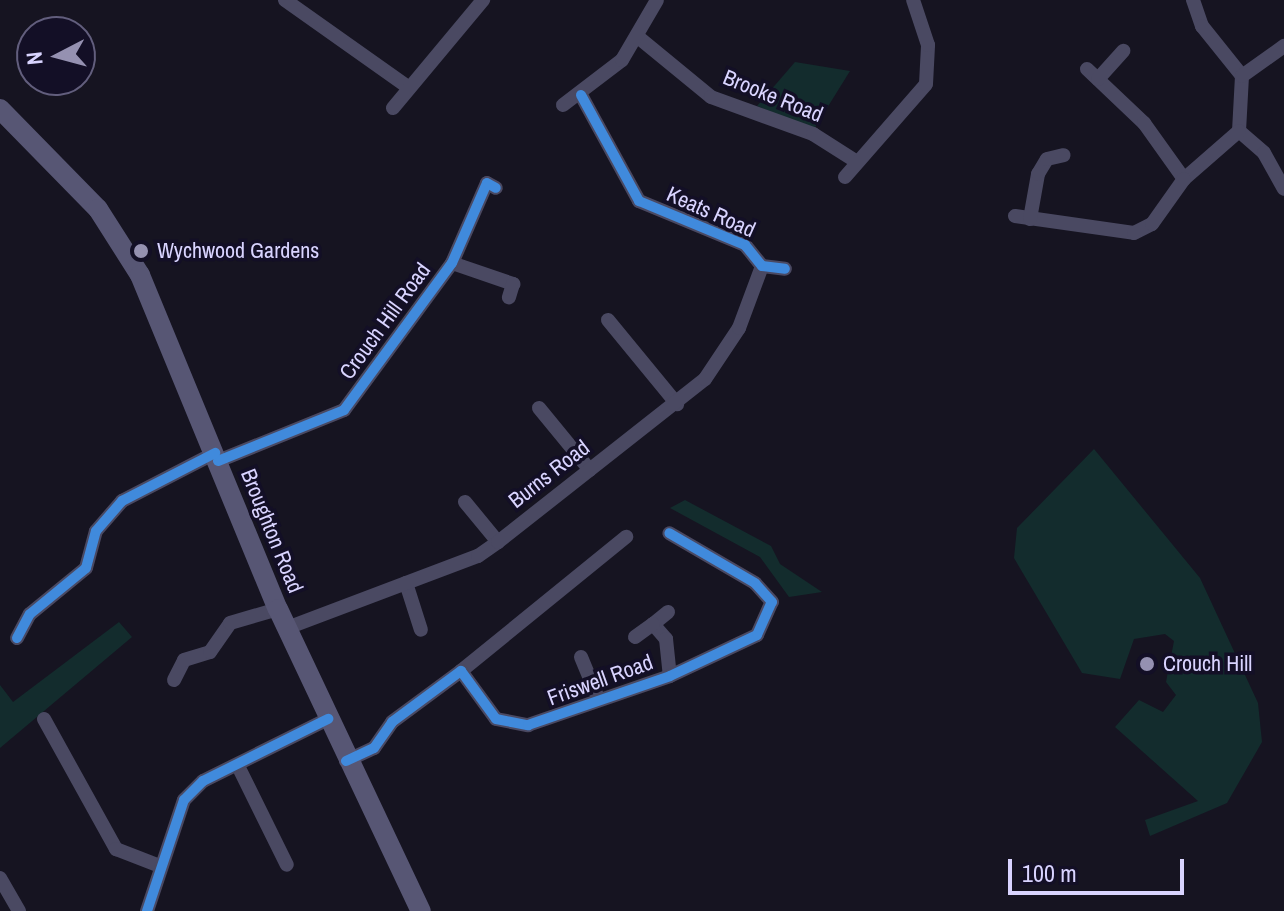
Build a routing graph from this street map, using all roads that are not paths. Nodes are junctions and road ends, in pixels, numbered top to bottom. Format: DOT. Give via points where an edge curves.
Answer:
graph roads {
  1 [pos="285,0"];
  2 [pos="657,0"];
  3 [pos="913,0"];
  4 [pos="1193,0"];
  5 [pos="480,1"];
  6 [pos="638,37"];
  7 [pos="1284,46"];
  8 [pos="1123,51"];
  9 [pos="1242,76"];
  10 [pos="408,87"];
  11 [pos="581,95"];
  12 [pos="563,105"];
  13 [pos="393,108"];
  14 [pos="0,109"];
  15 [pos="1239,131"];
  16 [pos="1064,155"];
  17 [pos="857,162"];
  18 [pos="845,177"];
  19 [pos="1184,179"];
  20 [pos="1283,183"];
  21 [pos="496,188"];
  22 [pos="1015,216"];
  23 [pos="1030,219"];
  24 [pos="452,263"];
  25 [pos="762,266"];
  26 [pos="785,269"];
  27 [pos="509,297"];
  28 [pos="608,320"];
  29 [pos="677,404"];
  30 [pos="539,408"];
  31 [pos="217,457"];
  32 [pos="590,470"];
  33 [pos="465,502"];
  34 [pos="669,533"];
  35 [pos="626,537"];
  36 [pos="498,542"];
  37 [pos="406,583"];
  38 [pos="668,612"];
  39 [pos="283,618"];
  40 [pos="653,624"];
  41 [pos="421,630"];
  42 [pos="635,637"];
  43 [pos="17,638"];
  44 [pos="581,657"];
  45 [pos="461,671"];
  46 [pos="670,676"];
  47 [pos="174,680"];
  48 [pos="598,698"];
  49 [pos="44,719"];
  50 [pos="328,719"];
  51 [pos="346,761"];
  52 [pos="238,766"];
  53 [pos="287,865"];
  54 [pos="160,866"];
  55 [pos="0,878"];
  56 [pos="19,911"];
  57 [pos="147,911"];
  58 [pos="421,911"];
  1 -- 10 [label="street"];
  2 -- 6 [label="street"];
  3 -- 17 [label="street" via="928,45 926,84"];
  4 -- 9 [label="street" via="1202,26"];
  5 -- 10 [label="street"];
  6 -- 11 [label="street"];
  6 -- 17 [label="street, Brooke Road" via="711,97 813,134"];
  7 -- 9 [label="street"];
  8 -- 19 [label="street" via="1092,74"];
  9 -- 15 [label="street"];
  10 -- 13 [label="street"];
  11 -- 12 [label="street"];
  11 -- 25 [label="street, Keats Road" via="639,201 745,245"];
  14 -- 31 [label="main road, Broughton Road" via="44,147 117,237"];
  15 -- 19 [label="street"];
  15 -- 20 [label="street"];
  16 -- 23 [label="street" via="1047,159 1038,174"];
  17 -- 18 [label="street"];
  19 -- 23 [label="street" via="1152,224 1134,233"];
  21 -- 24 [label="street, Crouch Hill Road" via="487,183"];
  22 -- 23 [label="street"];
  24 -- 27 [label="street, Crouch Hill Road" via="513,284"];
  24 -- 31 [label="street, Crouch Hill Road" via="344,410"];
  25 -- 26 [label="street, Keats Road"];
  25 -- 29 [label="street, Burns Road" via="739,328 705,379"];
  28 -- 29 [label="street"];
  29 -- 32 [label="street, Burns Road"];
  30 -- 32 [label="street"];
  31 -- 39 [label="main road, Broughton Road"];
  31 -- 43 [label="street, Crouch Hill Road" via="122,501 96,531 86,568 30,614"];
  32 -- 36 [label="street, Burns Road"];
  33 -- 36 [label="street"];
  34 -- 46 [label="street, Friswell Road" via="755,583 772,602 757,635"];
  35 -- 45 [label="street"];
  36 -- 37 [label="street, Burns Road"];
  37 -- 39 [label="street, Burns Road"];
  37 -- 41 [label="street"];
  38 -- 40 [label="street"];
  39 -- 47 [label="street, Burns Road" via="230,623 210,652 184,660"];
  39 -- 50 [label="main road, Broughton Road"];
  40 -- 42 [label="street"];
  40 -- 46 [label="street" via="666,639"];
  44 -- 48 [label="street"];
  45 -- 48 [label="street, Friswell Road" via="483,706 511,723 542,722"];
  45 -- 51 [label="street" via="392,722 374,748"];
  46 -- 48 [label="street, Friswell Road"];
  49 -- 54 [label="street" via="116,849"];
  50 -- 51 [label="main road, Broughton Road"];
  50 -- 52 [label="street"];
  51 -- 58 [label="main road, Broughton Road"];
  52 -- 53 [label="street"];
  52 -- 54 [label="street" via="184,800"];
  54 -- 57 [label="street"];
  55 -- 56 [label="street"];
}
